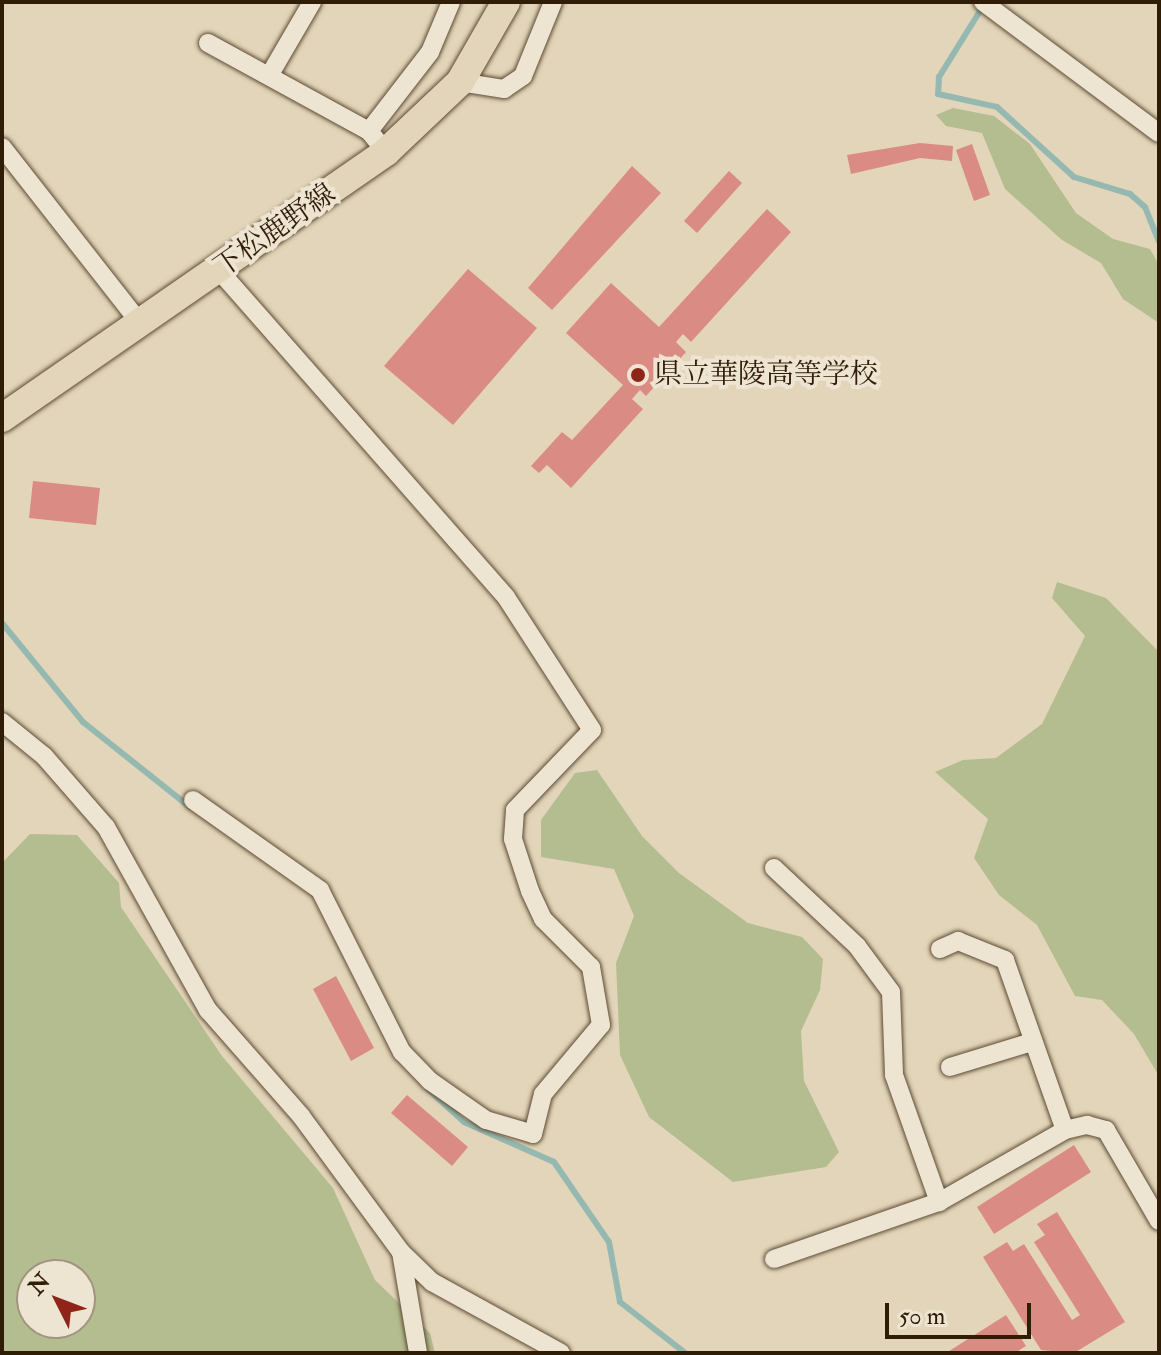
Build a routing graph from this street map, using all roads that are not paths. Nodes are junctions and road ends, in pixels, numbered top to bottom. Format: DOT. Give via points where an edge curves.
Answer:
graph roads {
  1 [pos="312,2"];
  2 [pos="451,2"];
  3 [pos="506,2"];
  4 [pos="553,2"];
  5 [pos="983,2"];
  6 [pos="208,43"];
  7 [pos="269,76"];
  8 [pos="460,82"];
  9 [pos="1158,130"];
  10 [pos="378,142"];
  11 [pos="2,147"];
  12 [pos="219,270"];
  13 [pos="140,323"];
  14 [pos="2,418"];
  15 [pos="2,722"];
  16 [pos="193,800"];
  17 [pos="774,868"];
  18 [pos="940,949"];
  19 [pos="1032,1042"];
  20 [pos="950,1067"];
  21 [pos="1065,1130"];
  22 [pos="939,1202"];
  23 [pos="1159,1221"];
  24 [pos="401,1252"];
  25 [pos="774,1259"];
  26 [pos="418,1353"];
  27 [pos="561,1353"];
  1 -- 7 [label="street"];
  2 -- 10 [label="street" via="430,52"];
  3 -- 8 [label="main road, 下松鹿野線"];
  4 -- 8 [label="street" via="523,76 504,89"];
  5 -- 9 [label="street"];
  6 -- 7 [label="street"];
  7 -- 10 [label="street"];
  8 -- 10 [label="main road, 下松鹿野線"];
  10 -- 12 [label="main road, 下松鹿野線"];
  11 -- 13 [label="street"];
  12 -- 13 [label="main road, 下松鹿野線"];
  12 -- 16 [label="street" via="506,597 592,730 515,810 513,839 530,891 543,919 591,967 601,1025 543,1094 533,1134 486,1120 430,1081 402,1052 320,890"];
  13 -- 14 [label="main road, 下松鹿野線"];
  15 -- 24 [label="street" via="44,756 106,827 208,1010 301,1116"];
  17 -- 22 [label="street" via="857,946 891,992 894,1075"];
  18 -- 19 [label="street" via="958,941 1005,960"];
  19 -- 20 [label="street"];
  19 -- 21 [label="street"];
  21 -- 22 [label="street"];
  21 -- 23 [label="street" via="1106,1130"];
  22 -- 25 [label="street"];
  24 -- 26 [label="street"];
  24 -- 27 [label="street" via="432,1282"];
}
